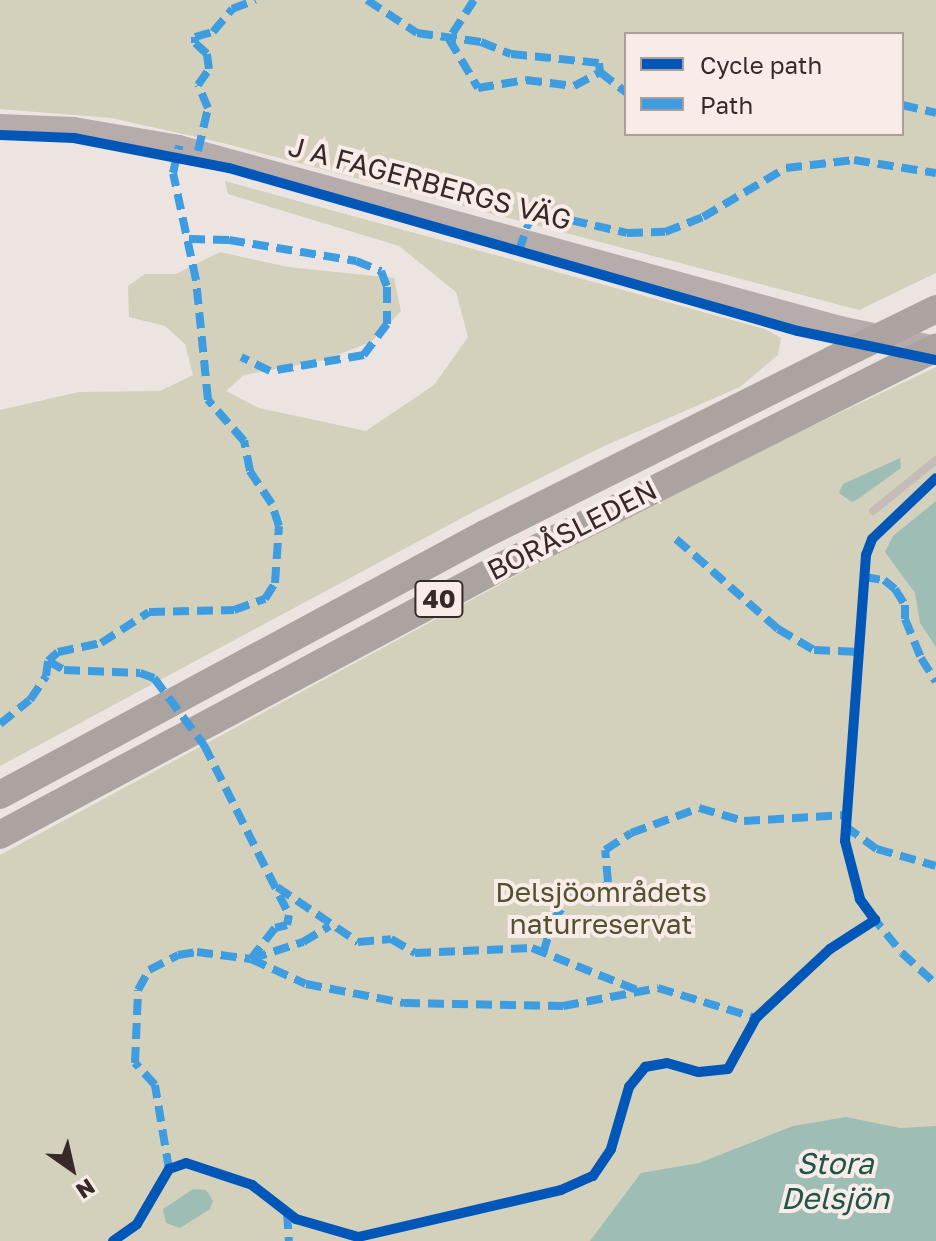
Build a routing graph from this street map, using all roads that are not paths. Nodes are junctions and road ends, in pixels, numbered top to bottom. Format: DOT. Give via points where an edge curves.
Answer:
graph roads {
  1 [pos="0,125"];
  2 [pos="936,309"];
  3 [pos="936,348"];
  4 [pos="936,460"];
  5 [pos="873,511"];
  6 [pos="0,795"];
  7 [pos="0,835"];
  1 -- 3 [label="street, J A FAGERBERGS VÄG" via="74,128 179,146 840,327"];
  2 -- 6 [label="highway, BORÅSLEDEN / 40, bridge" via="472,541"];
  3 -- 7 [label="highway, BORÅSLEDEN / 40" via="502,566"];
  4 -- 5 [label="lane"];
}
